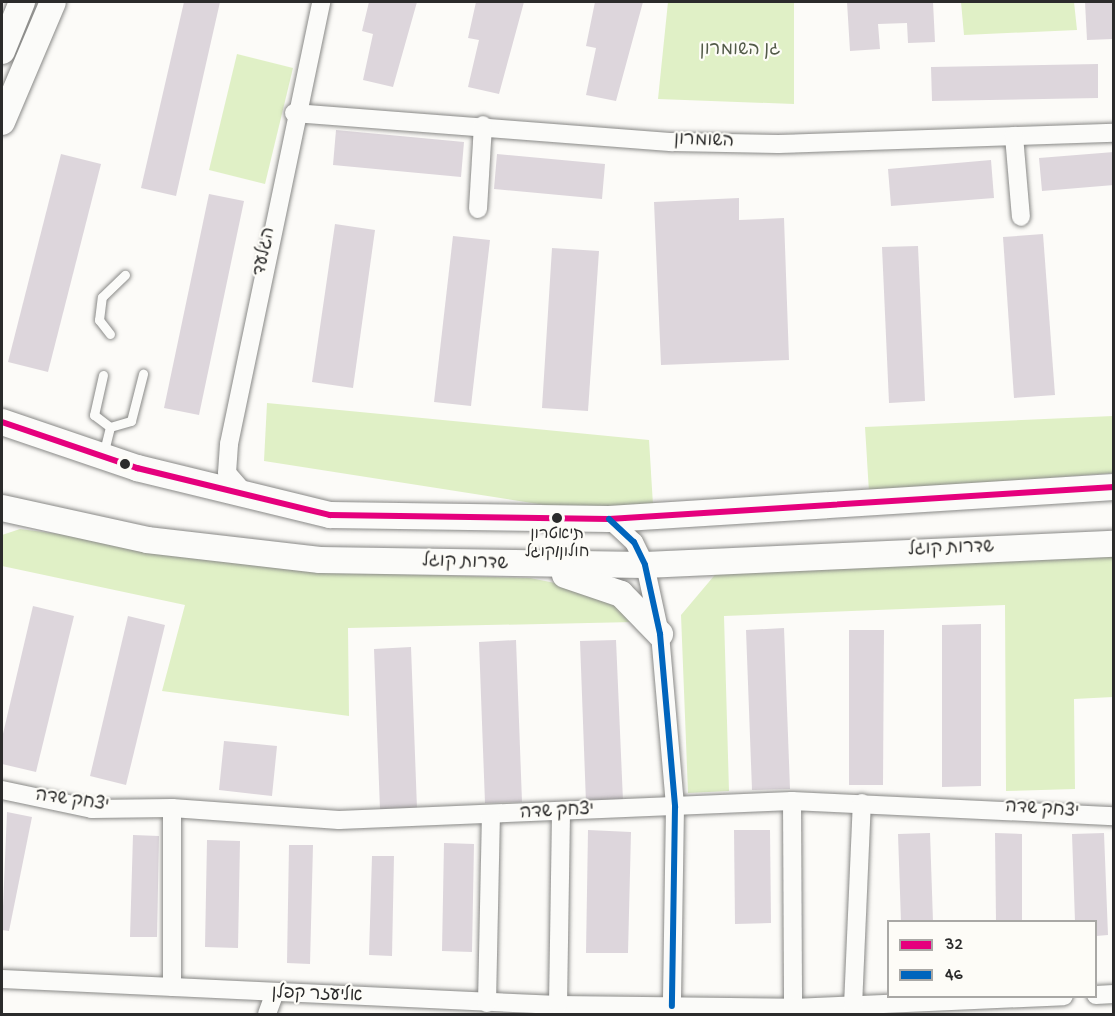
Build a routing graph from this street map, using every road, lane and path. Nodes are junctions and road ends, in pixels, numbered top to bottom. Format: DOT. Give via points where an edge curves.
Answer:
graph roads {
  1 [pos="22,2"];
  2 [pos="53,2"];
  3 [pos="321,2"];
  4 [pos="2,51"];
  5 [pos="294,112"];
  6 [pos="2,122"];
  7 [pos="483,125"];
  8 [pos="1113,133"];
  9 [pos="1014,136"];
  10 [pos="478,209"];
  11 [pos="1021,217"];
  12 [pos="125,275"];
  13 [pos="110,334"];
  14 [pos="143,374"];
  15 [pos="104,375"];
  16 [pos="2,422"];
  17 [pos="110,427"];
  18 [pos="102,457"];
  19 [pos="1113,487"];
  20 [pos="248,497"];
  21 [pos="2,508"];
  22 [pos="609,519"];
  23 [pos="1113,544"];
  24 [pos="645,565"];
  25 [pos="529,566"];
  26 [pos="660,634"];
  27 [pos="2,790"];
  28 [pos="792,801"];
  29 [pos="862,802"];
  30 [pos="675,807"];
  31 [pos="172,808"];
  32 [pos="561,813"];
  33 [pos="491,816"];
  34 [pos="1113,816"];
  35 [pos="2,979"];
  36 [pos="172,987"];
  37 [pos="1113,994"];
  38 [pos="274,995"];
  39 [pos="1097,995"];
  40 [pos="1022,998"];
  41 [pos="487,1003"];
  42 [pos="558,1005"];
  43 [pos="672,1005"];
  44 [pos="853,1006"];
  45 [pos="792,1008"];
  46 [pos="830,1011"];
  47 [pos="267,1014"];
  1 -- 4 [label="street"];
  2 -- 6 [label="street"];
  3 -- 5 [label="street, הגלעד"];
  5 -- 7 [label="street, השומרון"];
  5 -- 20 [label="street, הגלעד" via="229,444 227,473"];
  7 -- 9 [label="street, השומרון" via="673,142 778,144"];
  7 -- 10 [label="street"];
  8 -- 9 [label="street, השומרון"];
  9 -- 11 [label="street"];
  12 -- 13 [label="lane" via="102,297 99,320"];
  14 -- 17 [label="lane" via="131,421"];
  15 -- 17 [label="lane" via="94,415"];
  16 -- 18 [label="street"];
  17 -- 18 [label="lane"];
  18 -- 20 [label="street"];
  19 -- 22 [label="street"];
  20 -- 22 [label="street" via="330,515"];
  21 -- 25 [label="street, שדרות קוגל" via="228,551 320,560"];
  22 -- 24 [label="street" via="634,542"];
  23 -- 24 [label="street, שדרות קוגל"];
  24 -- 25 [label="street, שדרות קוגל"];
  24 -- 26 [label="street"];
  25 -- 26 [label="street" via="621,594"];
  26 -- 30 [label="street"];
  27 -- 31 [label="street, יצחק שדה" via="92,809"];
  28 -- 29 [label="street, יצחק שדה"];
  28 -- 30 [label="street, יצחק שדה"];
  28 -- 45 [label="street"];
  29 -- 34 [label="street, יצחק שדה"];
  29 -- 44 [label="street"];
  30 -- 32 [label="street, יצחק שדה"];
  30 -- 43 [label="street"];
  31 -- 33 [label="street, יצחק שדה" via="339,820"];
  31 -- 36 [label="street"];
  32 -- 33 [label="street, יצחק שדה"];
  32 -- 42 [label="street"];
  33 -- 41 [label="street"];
  35 -- 36 [label="street, אליעזר קפלן"];
  36 -- 38 [label="street, אליעזר קפלן"];
  37 -- 39 [label="street"];
  38 -- 41 [label="street, אליעזר קפלן"];
  38 -- 47 [label="street"];
  40 -- 44 [label="street, אליעזר קפלן"];
  41 -- 42 [label="street, אליעזר קפלן"];
  42 -- 43 [label="street, אליעזר קפלן"];
  43 -- 45 [label="street, אליעזר קפלן"];
  44 -- 46 [label="street, אליעזר קפלן"];
  45 -- 46 [label="street, אליעזר קפלן"];
}
